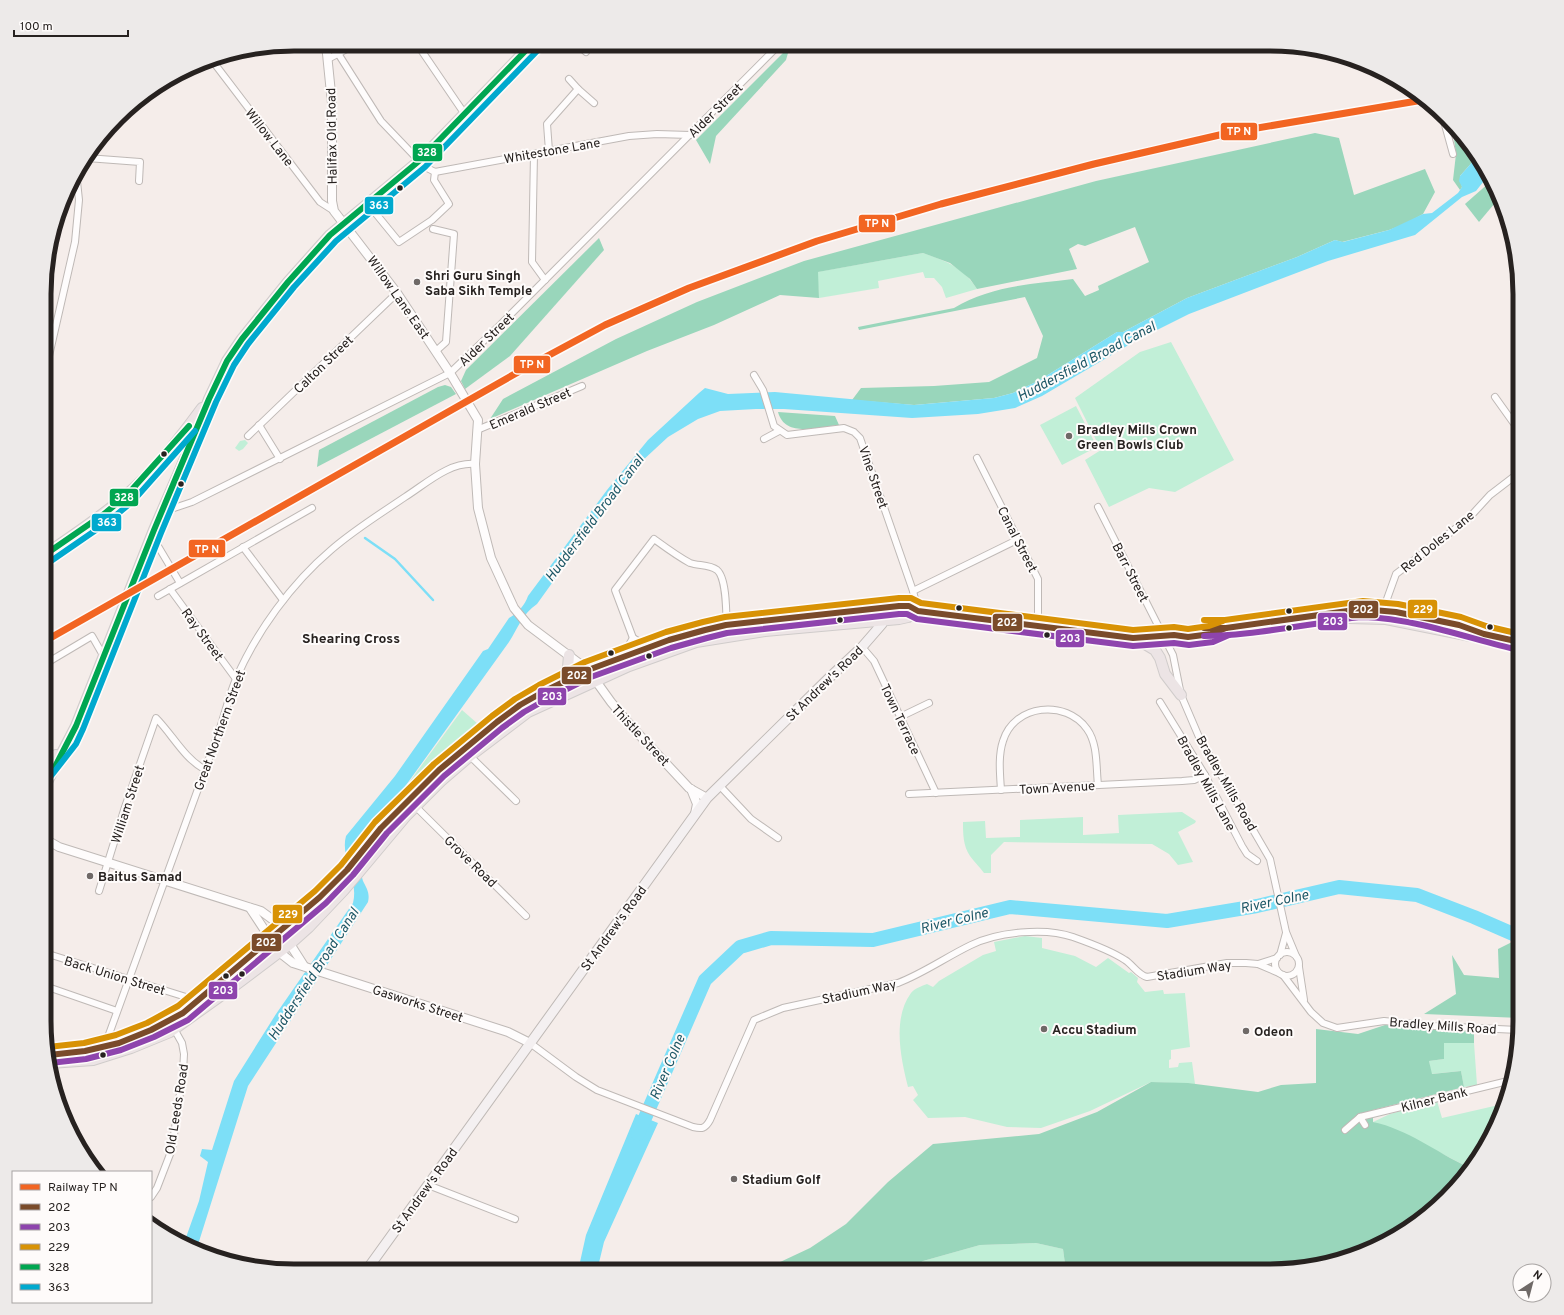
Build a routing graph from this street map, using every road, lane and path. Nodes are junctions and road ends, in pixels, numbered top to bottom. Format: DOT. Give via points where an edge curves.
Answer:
graph roads {
  1 [pos="327,51"];
  2 [pos="336,51"];
  3 [pos="343,51"];
  4 [pos="422,51"];
  5 [pos="525,51"];
  6 [pos="773,51"];
  7 [pos="338,54"];
  8 [pos="328,59"];
  9 [pos="215,64"];
  10 [pos="569,80"];
  11 [pos="578,88"];
  12 [pos="594,103"];
  13 [pos="464,113"];
  14 [pos="1445,125"];
  15 [pos="690,135"];
  16 [pos="549,151"];
  17 [pos="534,154"];
  18 [pos="1453,154"];
  19 [pos="92,158"];
  20 [pos="419,161"];
  21 [pos="435,172"];
  22 [pos="139,181"];
  23 [pos="77,184"];
  24 [pos="368,204"];
  25 [pos="334,211"];
  26 [pos="345,223"];
  27 [pos="433,229"];
  28 [pos="545,280"];
  29 [pos="397,293"];
  30 [pos="51,346"];
  31 [pos="436,350"];
  32 [pos="450,373"];
  33 [pos="754,375"];
  34 [pos="582,386"];
  35 [pos="1495,397"];
  36 [pos="209,399"];
  37 [pos="1513,422"];
  38 [pos="259,425"];
  39 [pos="478,430"];
  40 [pos="779,431"];
  41 [pos="248,436"];
  42 [pos="764,439"];
  43 [pos="977,458"];
  44 [pos="280,459"];
  45 [pos="475,464"];
  46 [pos="1513,476"];
  47 [pos="1098,507"];
  48 [pos="164,508"];
  49 [pos="312,508"];
  50 [pos="152,536"];
  51 [pos="1018,540"];
  52 [pos="243,547"];
  53 [pos="51,551"];
  54 [pos="180,583"];
  55 [pos="170,589"];
  56 [pos="913,591"];
  57 [pos="158,596"];
  58 [pos="283,600"];
  59 [pos="881,608"];
  60 [pos="918,611"];
  61 [pos="1386,615"];
  62 [pos="883,620"];
  63 [pos="726,625"];
  64 [pos="1038,626"];
  65 [pos="727,636"];
  66 [pos="1162,636"];
  67 [pos="633,638"];
  68 [pos="1133,638"];
  69 [pos="1513,640"];
  70 [pos="649,647"];
  71 [pos="862,647"];
  72 [pos="569,655"];
  73 [pos="104,656"];
  74 [pos="622,657"];
  75 [pos="51,660"];
  76 [pos="588,670"];
  77 [pos="236,679"];
  78 [pos="596,680"];
  79 [pos="560,683"];
  80 [pos="1181,695"];
  81 [pos="1160,702"];
  82 [pos="929,703"];
  83 [pos="900,717"];
  84 [pos="69,740"];
  85 [pos="467,753"];
  86 [pos="51,763"];
  87 [pos="204,769"];
  88 [pos="51,774"];
  89 [pos="1205,775"];
  90 [pos="1098,785"];
  91 [pos="720,786"];
  92 [pos="689,788"];
  93 [pos="1001,790"];
  94 [pos="936,793"];
  95 [pos="909,794"];
  96 [pos="707,798"];
  97 [pos="516,801"];
  98 [pos="415,806"];
  99 [pos="695,815"];
  100 [pos="778,838"];
  101 [pos="51,845"];
  102 [pos="1256,861"];
  103 [pos="108,863"];
  104 [pos="164,881"];
  105 [pos="99,891"];
  106 [pos="250,908"];
  107 [pos="526,916"];
  108 [pos="282,930"];
  109 [pos="1286,932"];
  110 [pos="271,939"];
  111 [pos="290,944"];
  112 [pos="280,952"];
  113 [pos="51,955"];
  114 [pos="1279,956"];
  115 [pos="1296,956"];
  116 [pos="1258,964"];
  117 [pos="304,966"];
  118 [pos="1299,966"];
  119 [pos="1281,974"];
  120 [pos="129,979"];
  121 [pos="51,988"];
  122 [pos="186,997"];
  123 [pos="1306,1005"];
  124 [pos="117,1011"];
  125 [pos="167,1022"];
  126 [pos="175,1029"];
  127 [pos="1512,1030"];
  128 [pos="530,1043"];
  129 [pos="104,1048"];
  130 [pos="53,1054"];
  131 [pos="55,1063"];
  132 [pos="1505,1082"];
  133 [pos="1360,1118"];
  134 [pos="1365,1125"];
  135 [pos="1345,1130"];
  136 [pos="428,1185"];
  137 [pos="152,1196"];
  138 [pos="515,1219"];
  139 [pos="371,1264"];
  1 -- 8 [label="street, Halifax Old Road"];
  2 -- 7 [label="street"];
  3 -- 7 [label="street"];
  4 -- 13 [label="street"];
  5 -- 13 [label="main road"];
  6 -- 15 [label="street, Alder Street"];
  7 -- 8 [label="street"];
  7 -- 20 [label="street" via="381,120"];
  8 -- 25 [label="street, Halifax Old Road" via="332,103"];
  9 -- 25 [label="street, Willow Lane" via="320,202"];
  10 -- 11 [label="street"];
  11 -- 12 [label="street"];
  11 -- 16 [label="street" via="547,124"];
  13 -- 20 [label="main road"];
  14 -- 18 [label="street"];
  15 -- 16 [label="street, Whitestone Lane" via="629,136"];
  15 -- 28 [label="street, Alder Street"];
  16 -- 17 [label="street, Whitestone Lane"];
  17 -- 21 [label="street, Whitestone Lane"];
  17 -- 28 [label="street" via="532,262"];
  19 -- 22 [label="street" via="140,162"];
  20 -- 21 [label="street"];
  20 -- 24 [label="main road"];
  21 -- 24 [label="street" via="434,180 449,204 432,220 399,242"];
  23 -- 30 [label="street" via="79,200 74,242"];
  24 -- 26 [label="main road"];
  25 -- 26 [label="street"];
  26 -- 29 [label="street, Willow Lane East"];
  26 -- 36 [label="main road" via="316,250 242,339 227,360"];
  27 -- 31 [label="street" via="454,234 446,342"];
  28 -- 32 [label="street, Alder Street"];
  29 -- 31 [label="street, Willow Lane East"];
  29 -- 38 [label="street, Calton Street"];
  31 -- 32 [label="street, Willow Lane East"];
  32 -- 39 [label="street, Willow Lane East" via="478,420"];
  32 -- 44 [label="street, Alder Street"];
  33 -- 40 [label="street" via="763,390 774,426"];
  34 -- 39 [label="street, Emerald Street"];
  35 -- 37 [label="street"];
  36 -- 48 [label="main road"];
  36 -- 53 [label="main road" via="186,430 127,495"];
  38 -- 41 [label="street, Calton Street"];
  38 -- 44 [label="street"];
  39 -- 45 [label="street, Thistle Street"];
  40 -- 42 [label="street"];
  40 -- 56 [label="street, Vine Street" via="787,435 844,428 860,438"];
  43 -- 51 [label="street, Canal Street"];
  44 -- 48 [label="street, Alder Street" via="192,502 168,510"];
  45 -- 58 [label="street, Great Northern Street" via="464,463 450,468 378,515 330,550"];
  45 -- 72 [label="street, Thistle Street" via="478,508 491,558 514,608 528,625"];
  46 -- 61 [label="street, Red Doles Lane" via="1490,495 1468,519 1396,574 1387,599"];
  47 -- 66 [label="street, Barr Street"];
  48 -- 50 [label="main road"];
  49 -- 52 [label="street"];
  50 -- 54 [label="street"];
  50 -- 73 [label="main road"];
  51 -- 56 [label="street"];
  51 -- 64 [label="street, Canal Street" via="1038,579"];
  52 -- 54 [label="street"];
  52 -- 58 [label="street"];
  54 -- 55 [label="street"];
  55 -- 57 [label="street"];
  55 -- 77 [label="street, Ray Street"];
  56 -- 60 [label="street, Vine Street"];
  58 -- 77 [label="street, Great Northern Street" via="260,632"];
  59 -- 60 [label="main road" via="909,606"];
  59 -- 62 [label="main road"];
  59 -- 63 [label="main road"];
  60 -- 62 [label="main road" via="908,617"];
  60 -- 64 [label="main road"];
  61 -- 66 [label="main road" via="1356,610"];
  61 -- 69 [label="main road" via="1459,626"];
  62 -- 65 [label="main road"];
  62 -- 71 [label="main road, St Andrew's Road"];
  63 -- 65 [label="street"];
  63 -- 67 [label="street" via="725,593 718,570 690,563 654,539 615,590"];
  63 -- 70 [label="main road"];
  64 -- 68 [label="main road"];
  65 -- 78 [label="main road" via="696,642"];
  66 -- 68 [label="main road"];
  66 -- 80 [label="street, Bradley Mills Road" via="1173,655"];
  67 -- 70 [label="street"];
  67 -- 74 [label="street"];
  68 -- 80 [label="main road" via="1145,642 1155,650 1165,674"];
  70 -- 74 [label="main road"];
  71 -- 83 [label="street, Town Terrace" via="874,661"];
  71 -- 91 [label="main road, St Andrew's Road"];
  72 -- 76 [label="street, Thistle Street"];
  72 -- 79 [label="main road" via="568,668"];
  73 -- 75 [label="street" via="92,636"];
  73 -- 84 [label="main road"];
  74 -- 76 [label="main road"];
  76 -- 78 [label="street, Thistle Street"];
  76 -- 79 [label="main road"];
  77 -- 87 [label="street, Great Northern Street"];
  78 -- 85 [label="main road" via="528,712"];
  78 -- 92 [label="street, Thistle Street" via="610,702"];
  79 -- 85 [label="main road" via="520,705"];
  80 -- 109 [label="street, Bradley Mills Road" via="1199,737 1270,859"];
  81 -- 89 [label="street, Bradley Mills Lane"];
  82 -- 83 [label="street"];
  83 -- 94 [label="street, Town Terrace"];
  84 -- 86 [label="main road"];
  84 -- 88 [label="main road"];
  85 -- 97 [label="street"];
  85 -- 98 [label="main road"];
  85 -- 108 [label="main road" via="414,794 381,828 347,870"];
  87 -- 103 [label="street, William Street" via="194,764 156,718"];
  87 -- 104 [label="street, Great Northern Street"];
  89 -- 90 [label="street, Town Avenue" via="1194,780"];
  89 -- 102 [label="street, Bradley Mills Lane" via="1242,846"];
  90 -- 93 [label="street, Town Avenue"];
  90 -- 93 [label="street" via="1094,746 1087,730 1076,717 1058,710 1040,709 1025,714 1012,724 1003,740 1000,763"];
  91 -- 96 [label="main road, St Andrew's Road"];
  91 -- 100 [label="street" via="750,819"];
  92 -- 96 [label="street, Thistle Street"];
  92 -- 99 [label="street, Thistle Street" via="697,804"];
  93 -- 94 [label="street, Town Avenue"];
  94 -- 95 [label="street, Town Avenue"];
  96 -- 99 [label="main road, St Andrew's Road"];
  98 -- 107 [label="street, Grove Road"];
  98 -- 111 [label="main road" via="352,880"];
  99 -- 128 [label="main road, St Andrew's Road"];
  101 -- 103 [label="street"];
  103 -- 104 [label="street"];
  103 -- 105 [label="street, William Street"];
  104 -- 106 [label="street"];
  104 -- 120 [label="street, Great Northern Street"];
  106 -- 108 [label="street" via="270,917"];
  106 -- 110 [label="street, Gasworks Street"];
  108 -- 110 [label="main road"];
  108 -- 111 [label="street"];
  109 -- 114 [label="street, Bradley Mills Road"];
  109 -- 115 [label="street, Bradley Mills Road"];
  110 -- 112 [label="street, Gasworks Street"];
  110 -- 125 [label="main road" via="183,1013"];
  111 -- 112 [label="main road"];
  111 -- 117 [label="street"];
  112 -- 117 [label="street, Gasworks Street" via="293,963"];
  112 -- 126 [label="main road"];
  113 -- 120 [label="street, Back Union Street"];
  114 -- 115 [label="street" via="1286,953"];
  114 -- 116 [label="street, Stadium Way"];
  114 -- 119 [label="street, Bradley Mills Road" via="1275,964"];
  115 -- 118 [label="street, Bradley Mills Road"];
  116 -- 119 [label="street, Stadium Way"];
  116 -- 128 [label="street, Stadium Way" via="1227,964 1147,977 1125,960 1071,936 1045,932 1020,933 987,939 972,944 914,977 898,983 782,1008 754,1020 707,1126 702,1129 692,1128 597,1090"];
  117 -- 128 [label="street, Gasworks Street" via="508,1032"];
  118 -- 119 [label="street" via="1293,974"];
  118 -- 123 [label="street, Bradley Mills Road" via="1301,990"];
  119 -- 123 [label="street, Bradley Mills Road"];
  120 -- 122 [label="street, Back Union Street"];
  120 -- 124 [label="street, Great Northern Street"];
  121 -- 124 [label="street"];
  123 -- 127 [label="street, Bradley Mills Road" via="1323,1023 1337,1028 1384,1021"];
  124 -- 129 [label="street, Great Northern Street"];
  125 -- 126 [label="street, Old Leeds Road"];
  125 -- 129 [label="main road" via="134,1038"];
  126 -- 131 [label="main road" via="131,1048 93,1060"];
  126 -- 137 [label="street, Old Leeds Road" via="184,1054 176,1120 170,1156"];
  128 -- 136 [label="main road, St Andrew's Road"];
  129 -- 130 [label="main road"];
  132 -- 133 [label="street, Kilner Bank"];
  133 -- 134 [label="street"];
  133 -- 135 [label="street, Kilner Bank"];
  136 -- 138 [label="street"];
  136 -- 139 [label="main road, St Andrew's Road"];
}
